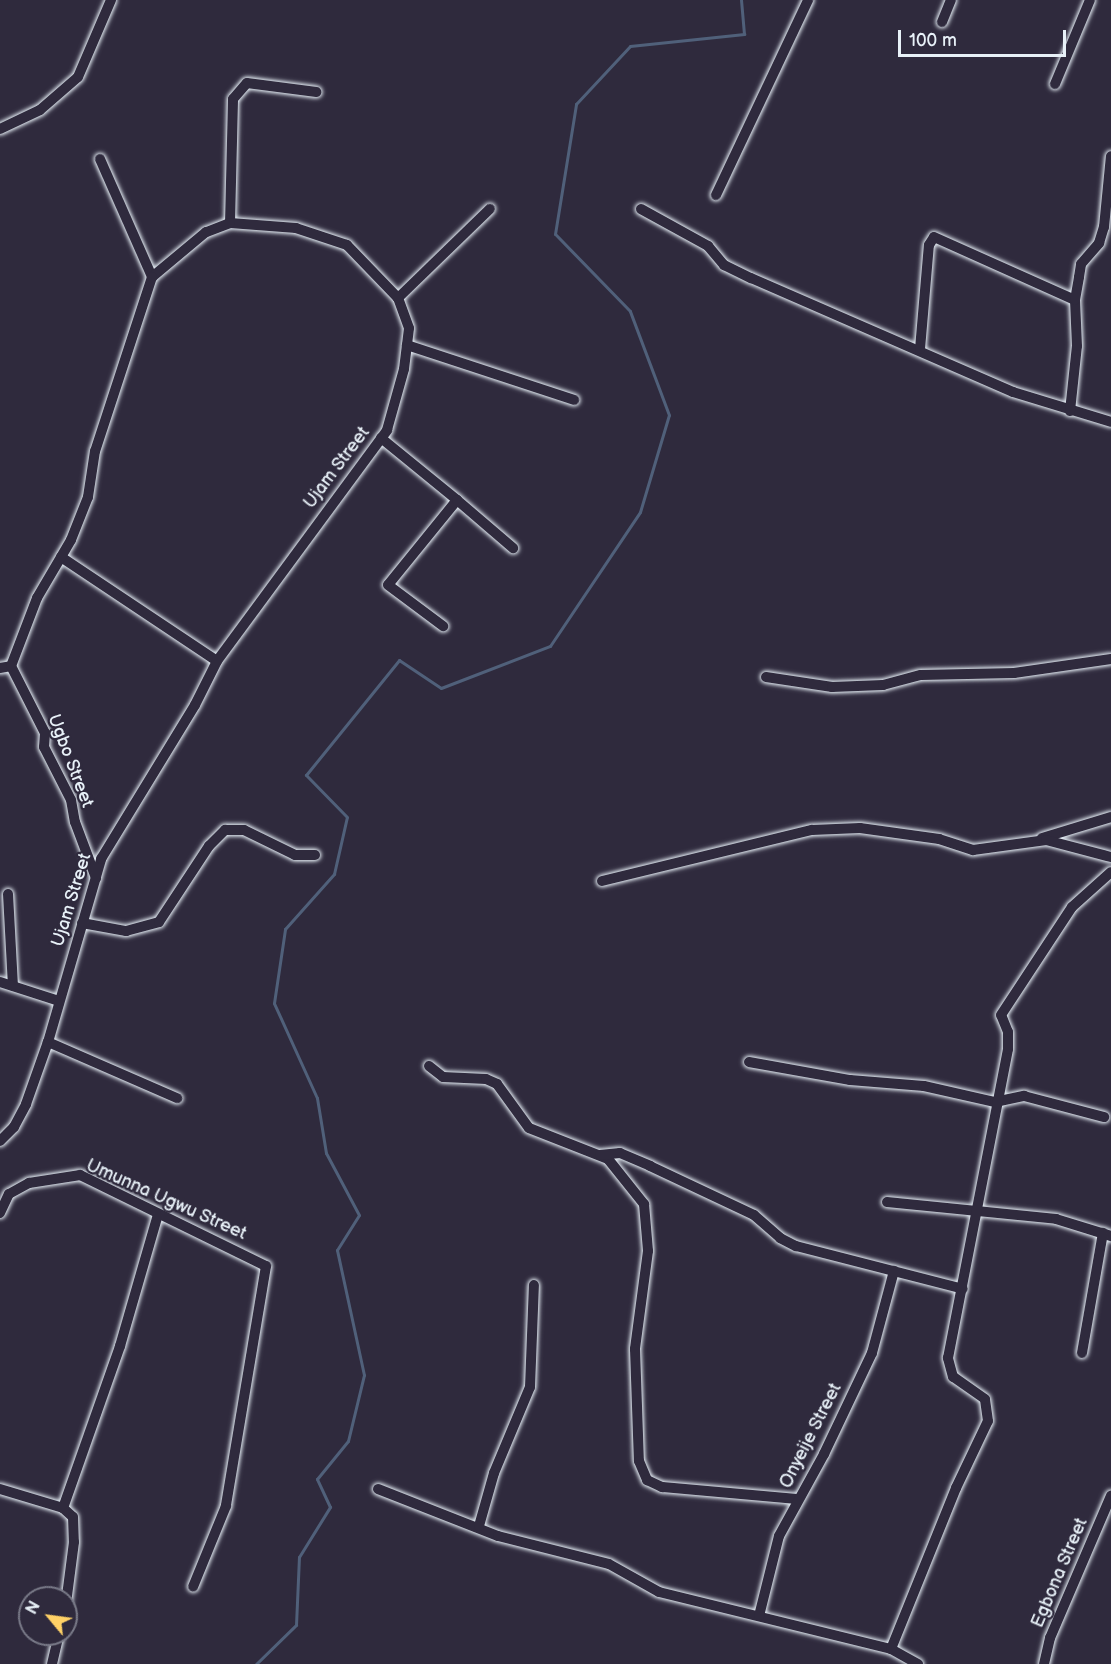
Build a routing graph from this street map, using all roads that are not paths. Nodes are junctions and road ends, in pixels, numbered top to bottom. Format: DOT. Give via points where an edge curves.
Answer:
graph roads {
  1 [pos="111,0"];
  2 [pos="808,0"];
  3 [pos="951,0"];
  4 [pos="1090,0"];
  5 [pos="942,22"];
  6 [pos="1055,84"];
  7 [pos="316,92"];
  8 [pos="0,129"];
  9 [pos="1111,156"];
  10 [pos="100,159"];
  11 [pos="716,195"];
  12 [pos="490,209"];
  13 [pos="641,209"];
  14 [pos="230,223"];
  15 [pos="152,277"];
  16 [pos="398,298"];
  17 [pos="1075,300"];
  18 [pos="407,345"];
  19 [pos="920,349"];
  20 [pos="574,400"];
  21 [pos="1070,411"];
  22 [pos="1111,423"];
  23 [pos="381,438"];
  24 [pos="457,501"];
  25 [pos="513,548"];
  26 [pos="61,557"];
  27 [pos="443,626"];
  28 [pos="1111,659"];
  29 [pos="217,661"];
  30 [pos="6,667"];
  31 [pos="766,677"];
  32 [pos="1111,817"];
  33 [pos="1023,844"];
  34 [pos="315,855"];
  35 [pos="1111,857"];
  36 [pos="1111,872"];
  37 [pos="97,880"];
  38 [pos="602,880"];
  39 [pos="8,894"];
  40 [pos="82,924"];
  41 [pos="0,982"];
  42 [pos="14,986"];
  43 [pos="60,1001"];
  44 [pos="48,1042"];
  45 [pos="749,1062"];
  46 [pos="429,1066"];
  47 [pos="177,1098"];
  48 [pos="995,1102"];
  49 [pos="1104,1118"];
  50 [pos="0,1141"];
  51 [pos="600,1155"];
  52 [pos="888,1202"];
  53 [pos="976,1212"];
  54 [pos="0,1213"];
  55 [pos="158,1214"];
  56 [pos="1107,1234"];
  57 [pos="894,1271"];
  58 [pos="534,1285"];
  59 [pos="963,1289"];
  60 [pos="1082,1353"];
  61 [pos="0,1489"];
  62 [pos="378,1489"];
  63 [pos="1111,1496"];
  64 [pos="797,1499"];
  65 [pos="63,1508"];
  66 [pos="479,1526"];
  67 [pos="68,1586"];
  68 [pos="194,1587"];
  69 [pos="759,1616"];
  70 [pos="56,1646"];
  71 [pos="891,1649"];
  72 [pos="52,1664"];
  73 [pos="918,1664"];
  74 [pos="1044,1664"];
  1 -- 8 [label="street" via="78,78 40,110"];
  2 -- 11 [label="street"];
  3 -- 5 [label="street"];
  4 -- 6 [label="street"];
  7 -- 14 [label="street" via="247,83 233,99"];
  9 -- 17 [label="street" via="1104,226 1099,243 1082,264"];
  10 -- 15 [label="street"];
  12 -- 16 [label="street"];
  13 -- 19 [label="street" via="708,246 724,265"];
  14 -- 15 [label="street, Ujam Street" via="206,232"];
  14 -- 16 [label="street, Ujam Street" via="296,228 346,245"];
  15 -- 26 [label="street" via="96,451 88,497"];
  16 -- 18 [label="street, Ujam Street" via="409,327"];
  17 -- 19 [label="street" via="934,237 929,245"];
  17 -- 21 [label="street" via="1077,346"];
  18 -- 20 [label="street"];
  18 -- 23 [label="street, Ujam Street" via="396,404"];
  19 -- 21 [label="street" via="1013,392"];
  21 -- 22 [label="street"];
  23 -- 24 [label="street"];
  23 -- 29 [label="street, Ujam Street"];
  24 -- 25 [label="street"];
  24 -- 27 [label="street" via="388,585"];
  26 -- 29 [label="street"];
  26 -- 30 [label="street" via="37,598"];
  28 -- 31 [label="street" via="1014,673 921,675 883,685 832,687"];
  29 -- 37 [label="street, Ujam Street" via="195,705 111,840 101,859"];
  30 -- 37 [label="street, Ugbo Street" via="45,733 44,747 71,800"];
  32 -- 33 [label="street"];
  33 -- 35 [label="street" via="1046,840"];
  33 -- 38 [label="street" via="973,850 939,839 860,828 812,830"];
  34 -- 40 [label="street" via="295,855 244,830 225,830 209,846 159,922 126,931"];
  36 -- 48 [label="street" via="1072,907 1003,1007 1001,1023 1008,1032 1008,1049"];
  37 -- 40 [label="street, Ujam Street"];
  39 -- 42 [label="street"];
  40 -- 43 [label="street, Ujam Street"];
  41 -- 42 [label="street"];
  42 -- 43 [label="street"];
  43 -- 44 [label="street, Ujam Street"];
  44 -- 47 [label="street"];
  44 -- 50 [label="street, Ujam Street" via="26,1104 14,1127"];
  45 -- 48 [label="street" via="850,1080 924,1086"];
  46 -- 51 [label="street" via="443,1077 492,1081 514,1103 533,1132"];
  48 -- 49 [label="street" via="1024,1096"];
  48 -- 53 [label="street"];
  51 -- 57 [label="street" via="620,1153 650,1166 754,1215 780,1238 796,1246"];
  51 -- 64 [label="street" via="633,1187 644,1204 648,1224 635,1349 643,1475 662,1487"];
  52 -- 53 [label="street"];
  53 -- 56 [label="street" via="1056,1219"];
  53 -- 59 [label="street"];
  54 -- 55 [label="street, Umunna Ugwu Street" via="9,1194 29,1183 80,1175"];
  55 -- 65 [label="street" via="120,1346"];
  55 -- 68 [label="street, Umunna Ugwu Street" via="261,1260 266,1276 226,1506"];
  56 -- 60 [label="street"];
  57 -- 59 [label="street"];
  57 -- 64 [label="street, Onyeije Street" via="872,1353 824,1454"];
  58 -- 66 [label="street" via="530,1388 494,1473"];
  59 -- 71 [label="street" via="948,1358 950,1372 985,1399 988,1421 956,1488"];
  61 -- 65 [label="street"];
  62 -- 66 [label="street"];
  63 -- 74 [label="street, Egbona Street" via="1050,1638"];
  64 -- 69 [label="street, Onyeije Street" via="775,1547"];
  65 -- 67 [label="street" via="74,1521"];
  66 -- 69 [label="street" via="498,1536 609,1564 659,1592"];
  69 -- 71 [label="street"];
  70 -- 72 [label="street"];
  71 -- 73 [label="street"];
}
